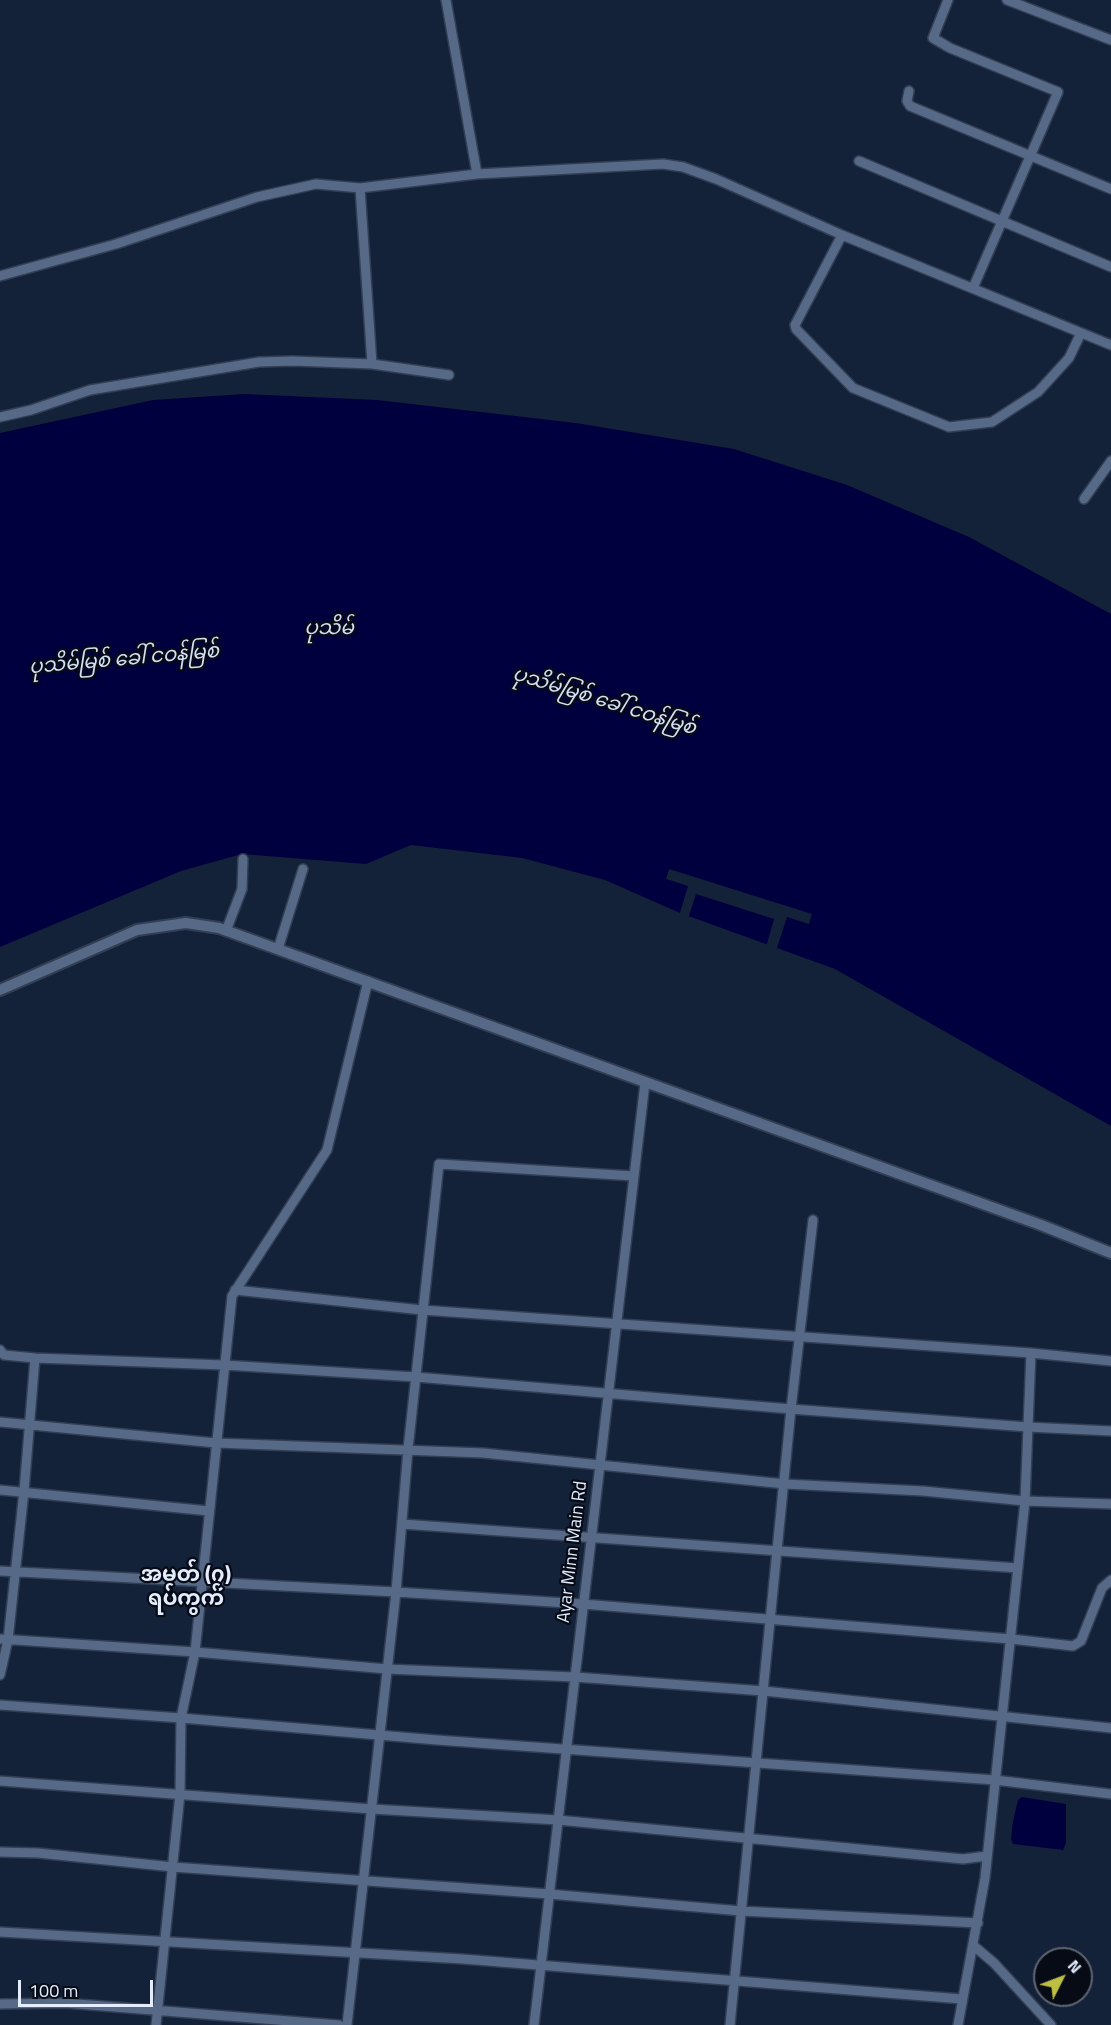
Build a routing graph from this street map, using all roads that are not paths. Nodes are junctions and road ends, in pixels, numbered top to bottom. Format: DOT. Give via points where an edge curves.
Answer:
graph roads {
  1 [pos="446,0"];
  2 [pos="948,0"];
  3 [pos="1007,0"];
  4 [pos="1111,40"];
  5 [pos="909,91"];
  6 [pos="1029,155"];
  7 [pos="859,161"];
  8 [pos="477,174"];
  9 [pos="360,188"];
  10 [pos="1111,189"];
  11 [pos="1002,221"];
  12 [pos="842,235"];
  13 [pos="1111,267"];
  14 [pos="0,276"];
  15 [pos="974,288"];
  16 [pos="1081,333"];
  17 [pos="1111,345"];
  18 [pos="372,364"];
  19 [pos="449,375"];
  20 [pos="0,417"];
  21 [pos="1111,461"];
  22 [pos="1084,499"];
  23 [pos="243,859"];
  24 [pos="303,869"];
  25 [pos="226,931"];
  26 [pos="278,949"];
  27 [pos="368,981"];
  28 [pos="0,990"];
  29 [pos="645,1083"];
  30 [pos="634,1176"];
  31 [pos="813,1220"];
  32 [pos="1111,1253"];
  33 [pos="235,1290"];
  34 [pos="422,1310"];
  35 [pos="616,1323"];
  36 [pos="799,1337"];
  37 [pos="0,1350"];
  38 [pos="1031,1353"];
  39 [pos="35,1358"];
  40 [pos="1111,1362"];
  41 [pos="224,1365"];
  42 [pos="416,1377"];
  43 [pos="608,1392"];
  44 [pos="791,1409"];
  45 [pos="0,1422"];
  46 [pos="29,1424"];
  47 [pos="1028,1427"];
  48 [pos="1111,1431"];
  49 [pos="216,1443"];
  50 [pos="408,1449"];
  51 [pos="600,1464"];
  52 [pos="785,1484"];
  53 [pos="0,1490"];
  54 [pos="24,1491"];
  55 [pos="1025,1501"];
  56 [pos="1111,1504"];
  57 [pos="209,1511"];
  58 [pos="402,1524"];
  59 [pos="591,1537"];
  60 [pos="778,1551"];
  61 [pos="1018,1568"];
  62 [pos="0,1571"];
  63 [pos="15,1572"];
  64 [pos="1111,1580"];
  65 [pos="202,1582"];
  66 [pos="396,1592"];
  67 [pos="583,1604"];
  68 [pos="771,1619"];
  69 [pos="1011,1639"];
  70 [pos="4,1640"];
  71 [pos="195,1652"];
  72 [pos="387,1669"];
  73 [pos="0,1675"];
  74 [pos="575,1677"];
  75 [pos="764,1691"];
  76 [pos="0,1705"];
  77 [pos="1002,1715"];
  78 [pos="181,1718"];
  79 [pos="1111,1728"];
  80 [pos="380,1735"];
  81 [pos="566,1749"];
  82 [pos="756,1763"];
  83 [pos="995,1780"];
  84 [pos="0,1781"];
  85 [pos="180,1794"];
  86 [pos="1111,1794"];
  87 [pos="372,1809"];
  88 [pos="558,1820"];
  89 [pos="749,1840"];
  90 [pos="0,1852"];
  91 [pos="987,1856"];
  92 [pos="173,1867"];
  93 [pos="363,1882"];
  94 [pos="549,1894"];
  95 [pos="741,1911"];
  96 [pos="978,1923"];
  97 [pos="0,1932"];
  98 [pos="165,1942"];
  99 [pos="974,1946"];
  100 [pos="356,1953"];
  101 [pos="541,1965"];
  102 [pos="734,1981"];
  103 [pos="962,1999"];
  104 [pos="0,2004"];
  105 [pos="158,2010"];
  106 [pos="156,2025"];
  107 [pos="339,2025"];
  108 [pos="347,2025"];
  109 [pos="534,2025"];
  110 [pos="730,2025"];
  111 [pos="958,2025"];
  112 [pos="1051,2025"];
  1 -- 8 [label="street"];
  2 -- 6 [label="street" via="933,38 1058,92"];
  3 -- 4 [label="street"];
  5 -- 6 [label="street" via="910,105"];
  6 -- 10 [label="street"];
  6 -- 11 [label="street"];
  7 -- 11 [label="street"];
  8 -- 9 [label="street"];
  8 -- 12 [label="street" via="663,164 683,167"];
  9 -- 14 [label="street" via="316,184 257,197 116,244"];
  9 -- 18 [label="street"];
  11 -- 13 [label="street"];
  11 -- 15 [label="street"];
  12 -- 15 [label="street"];
  12 -- 16 [label="street" via="795,325 853,388 949,427 992,422 1038,392 1069,358"];
  15 -- 16 [label="street"];
  16 -- 17 [label="street"];
  18 -- 19 [label="street"];
  18 -- 20 [label="street" via="259,362 90,390"];
  21 -- 22 [label="street"];
  23 -- 25 [label="street" via="242,888"];
  24 -- 26 [label="street"];
  25 -- 26 [label="street"];
  25 -- 28 [label="street" via="186,923 137,930"];
  26 -- 27 [label="street"];
  27 -- 29 [label="street"];
  27 -- 33 [label="street" via="327,1150"];
  29 -- 30 [label="street, Ayar Minn Main Rd"];
  29 -- 32 [label="street"];
  30 -- 34 [label="street" via="439,1164"];
  30 -- 35 [label="street, Ayar Minn Main Rd"];
  31 -- 36 [label="street"];
  33 -- 34 [label="street"];
  33 -- 41 [label="street"];
  34 -- 35 [label="street"];
  34 -- 42 [label="street"];
  35 -- 36 [label="street"];
  35 -- 43 [label="street, Ayar Minn Main Rd"];
  36 -- 38 [label="street"];
  36 -- 44 [label="street"];
  37 -- 39 [label="street" via="4,1355"];
  38 -- 40 [label="street"];
  38 -- 47 [label="street"];
  39 -- 41 [label="street"];
  39 -- 46 [label="street"];
  41 -- 42 [label="street"];
  41 -- 49 [label="street"];
  42 -- 43 [label="street"];
  42 -- 50 [label="street"];
  43 -- 44 [label="street"];
  43 -- 51 [label="street, Ayar Minn Main Rd"];
  44 -- 47 [label="street"];
  44 -- 52 [label="street"];
  45 -- 46 [label="street"];
  46 -- 49 [label="street"];
  46 -- 54 [label="street"];
  47 -- 48 [label="street"];
  47 -- 55 [label="street"];
  49 -- 50 [label="street"];
  49 -- 57 [label="street"];
  50 -- 51 [label="street"];
  50 -- 58 [label="street"];
  51 -- 52 [label="street"];
  51 -- 59 [label="street, Ayar Minn Main Rd"];
  52 -- 55 [label="street"];
  52 -- 60 [label="street"];
  53 -- 54 [label="street"];
  54 -- 57 [label="street"];
  54 -- 63 [label="street"];
  55 -- 56 [label="street"];
  55 -- 61 [label="street"];
  57 -- 65 [label="street"];
  58 -- 59 [label="street"];
  58 -- 66 [label="street"];
  59 -- 60 [label="street"];
  59 -- 67 [label="street, Ayar Minn Main Rd"];
  60 -- 61 [label="street"];
  60 -- 68 [label="street"];
  61 -- 69 [label="street"];
  62 -- 63 [label="street"];
  63 -- 65 [label="street"];
  63 -- 70 [label="street"];
  64 -- 69 [label="street" via="1102,1588 1081,1641 1073,1647"];
  65 -- 66 [label="street"];
  65 -- 71 [label="street"];
  66 -- 67 [label="street"];
  66 -- 72 [label="street"];
  67 -- 68 [label="street"];
  67 -- 74 [label="street, Ayar Minn Main Rd"];
  68 -- 69 [label="street"];
  68 -- 75 [label="street"];
  69 -- 77 [label="street"];
  70 -- 71 [label="street"];
  70 -- 73 [label="street"];
  71 -- 72 [label="street"];
  71 -- 78 [label="street"];
  72 -- 74 [label="street"];
  72 -- 80 [label="street"];
  74 -- 75 [label="street"];
  74 -- 81 [label="street, Ayar Minn Main Rd"];
  75 -- 77 [label="street"];
  75 -- 82 [label="street"];
  76 -- 78 [label="street"];
  77 -- 79 [label="street"];
  77 -- 83 [label="street"];
  78 -- 80 [label="street"];
  78 -- 85 [label="street"];
  80 -- 81 [label="street"];
  80 -- 87 [label="street"];
  81 -- 82 [label="street"];
  81 -- 88 [label="street, Ayar Minn Main Rd"];
  82 -- 83 [label="street"];
  82 -- 89 [label="street"];
  83 -- 86 [label="street"];
  83 -- 91 [label="street"];
  84 -- 85 [label="street"];
  85 -- 87 [label="street"];
  85 -- 92 [label="street"];
  87 -- 88 [label="street"];
  87 -- 93 [label="street"];
  88 -- 89 [label="street"];
  88 -- 94 [label="street, Ayar Minn Main Rd"];
  89 -- 91 [label="street" via="963,1859"];
  89 -- 95 [label="street"];
  90 -- 92 [label="street"];
  91 -- 96 [label="street"];
  92 -- 93 [label="street"];
  92 -- 98 [label="street"];
  93 -- 94 [label="street"];
  93 -- 100 [label="street"];
  94 -- 95 [label="street"];
  94 -- 101 [label="street, Ayar Minn Main Rd"];
  95 -- 96 [label="street"];
  95 -- 102 [label="street"];
  96 -- 99 [label="street"];
  97 -- 98 [label="street"];
  98 -- 100 [label="street"];
  98 -- 105 [label="street"];
  99 -- 103 [label="street"];
  99 -- 112 [label="street"];
  100 -- 101 [label="street"];
  100 -- 108 [label="street"];
  101 -- 102 [label="street"];
  101 -- 109 [label="street, Ayar Minn Main Rd"];
  102 -- 103 [label="street"];
  102 -- 110 [label="street"];
  103 -- 111 [label="street"];
  104 -- 105 [label="street" via="65,2003"];
  105 -- 106 [label="street"];
  105 -- 107 [label="street"];
}
